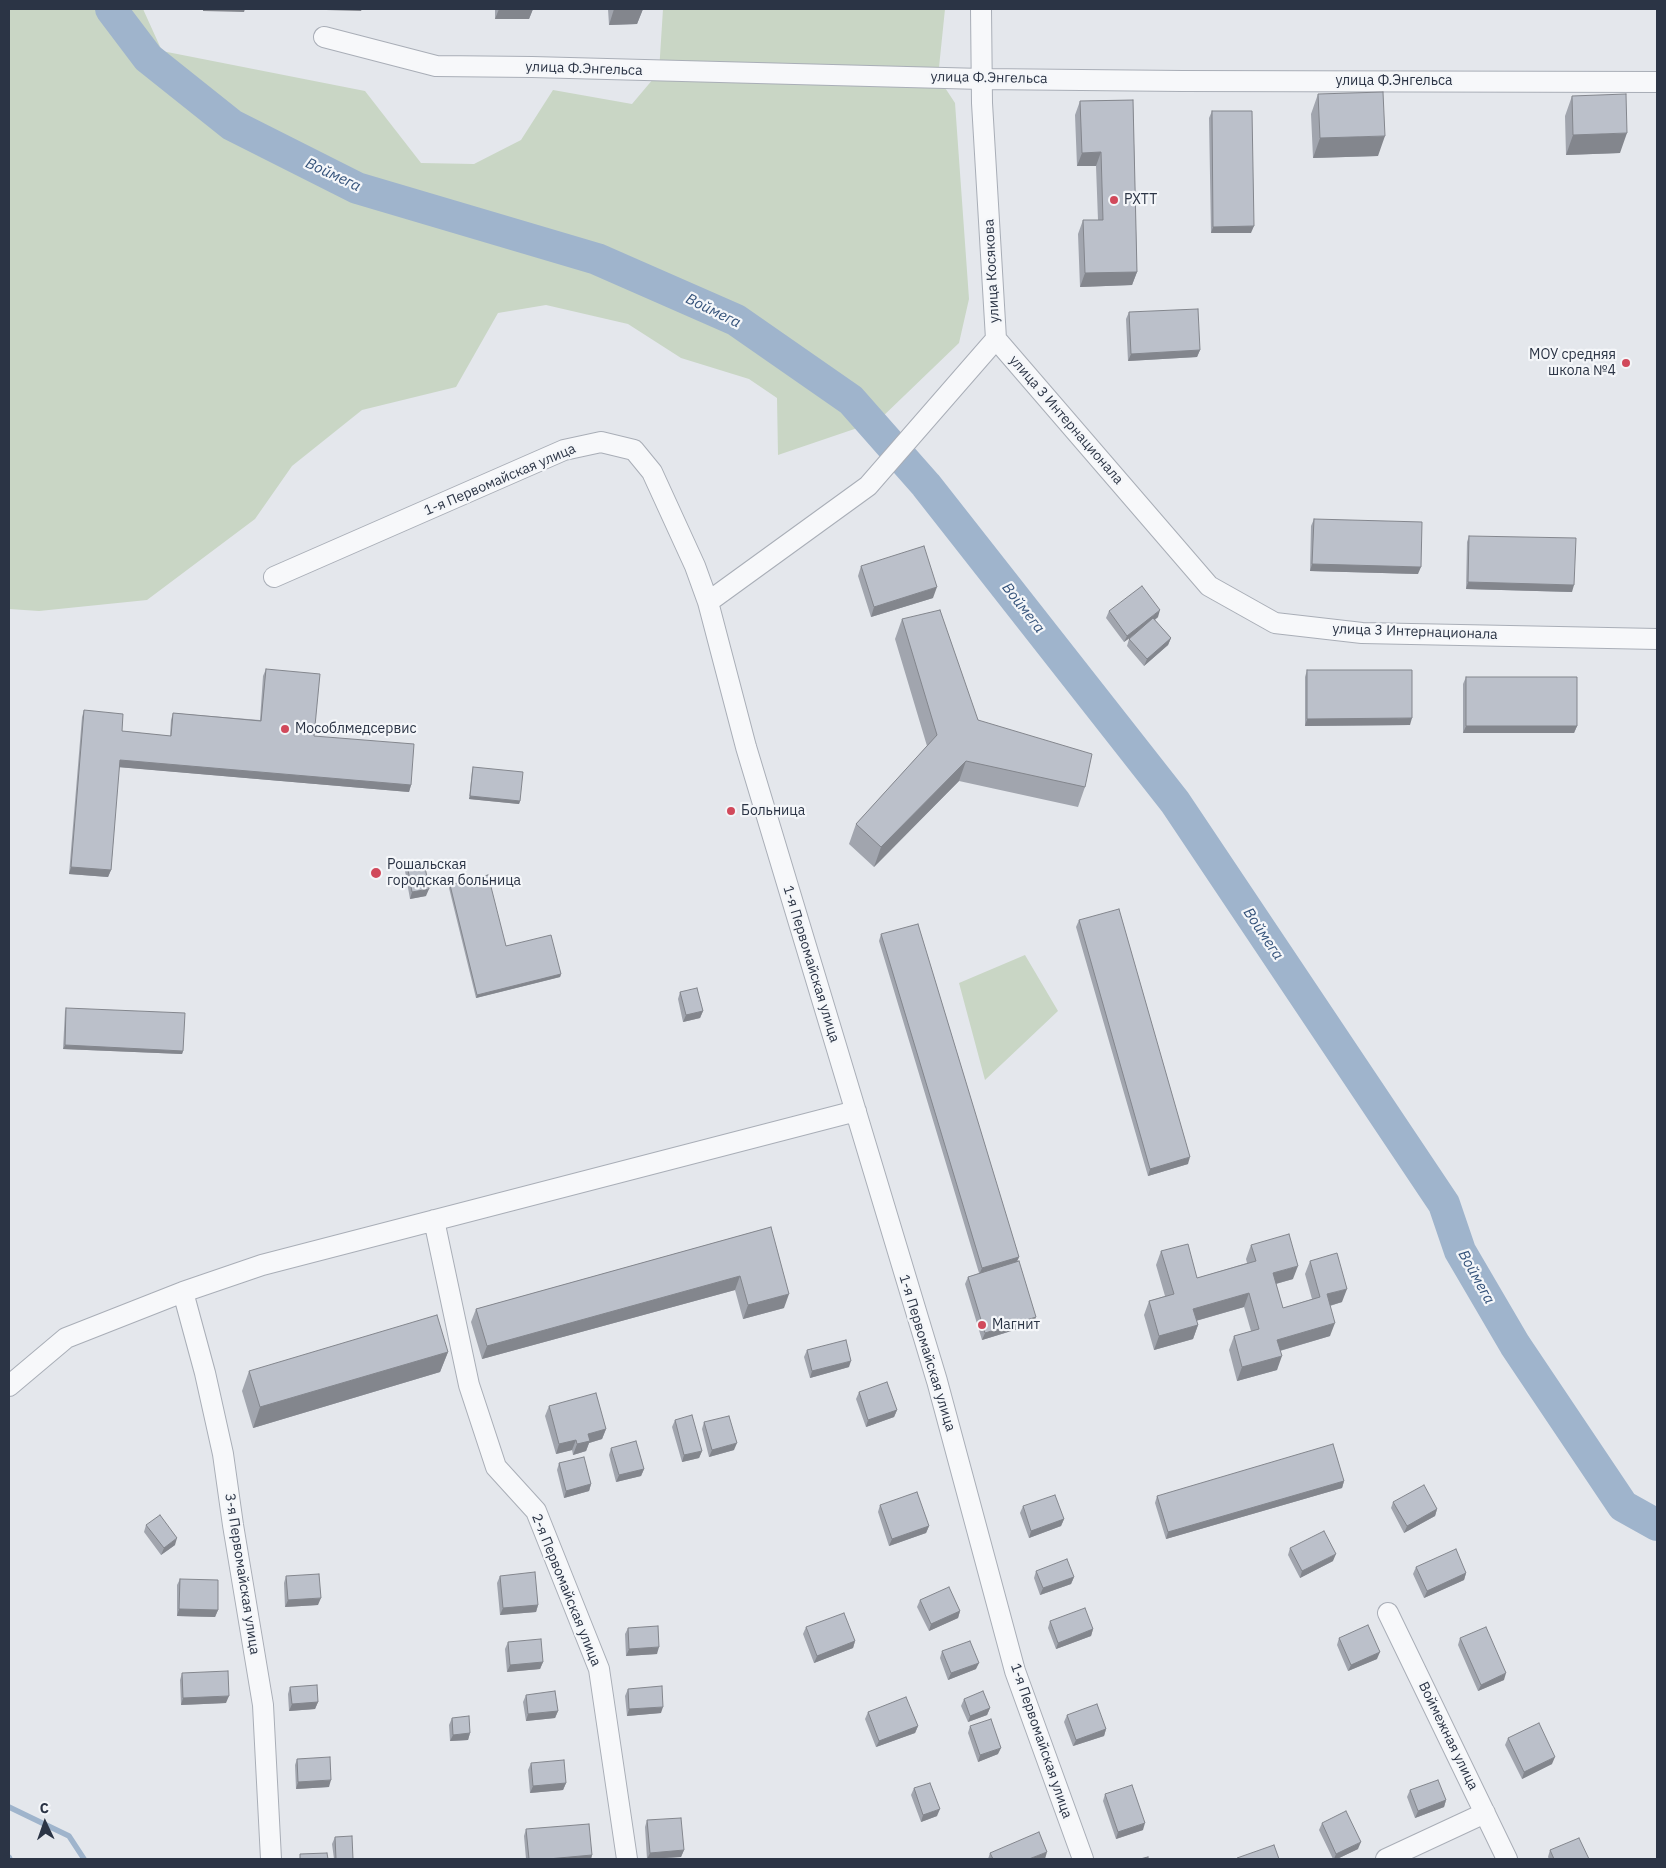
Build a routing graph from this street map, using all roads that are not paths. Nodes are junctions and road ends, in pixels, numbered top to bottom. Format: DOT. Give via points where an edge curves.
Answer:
graph roads {
  1 [pos="981,9"];
  2 [pos="324,37"];
  3 [pos="982,79"];
  4 [pos="1657,82"];
  5 [pos="996,339"];
  6 [pos="274,577"];
  7 [pos="708,602"];
  8 [pos="1657,639"];
  9 [pos="856,1111"];
  10 [pos="434,1220"];
  11 [pos="184,1292"];
  12 [pos="9,1386"];
  13 [pos="1388,1613"];
  14 [pos="1485,1813"];
  15 [pos="271,1859"];
  16 [pos="628,1859"];
  17 [pos="1083,1859"];
  18 [pos="1386,1859"];
  19 [pos="1507,1859"];
  1 -- 3 [label="street, улица Косякова"];
  2 -- 3 [label="street, улица Ф.Энгельса" via="436,66"];
  3 -- 4 [label="street, улица Ф.Энгельса"];
  3 -- 5 [label="street, улица Косякова"];
  5 -- 7 [label="street, улица Косякова" via="868,486"];
  5 -- 8 [label="street, улица 3 Интернационала" via="1209,586 1275,623 1362,633"];
  6 -- 7 [label="street, 1-я Первомайская улица" via="564,450 601,442 634,450 652,472"];
  7 -- 9 [label="street, 1-я Первомайская улица" via="746,747"];
  9 -- 10 [label="street"];
  9 -- 17 [label="street, 1-я Первомайская улица" via="937,1381 1015,1671"];
  10 -- 11 [label="street" via="262,1265"];
  10 -- 16 [label="street, 2-я Первомайская улица" via="469,1385 496,1467 536,1511 599,1669"];
  11 -- 12 [label="street" via="66,1338"];
  11 -- 15 [label="street, 3-я Первомайская улица" via="223,1454 263,1705"];
  13 -- 14 [label="street, Воймежная улица"];
  14 -- 18 [label="street"];
  14 -- 19 [label="street, Воймежная улица"];
}
